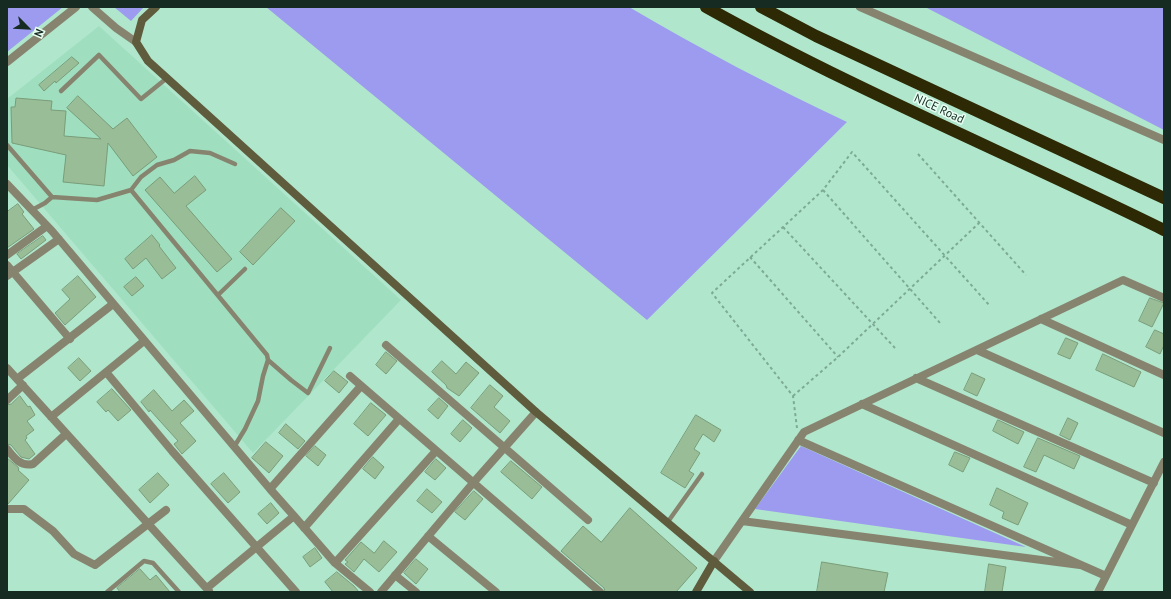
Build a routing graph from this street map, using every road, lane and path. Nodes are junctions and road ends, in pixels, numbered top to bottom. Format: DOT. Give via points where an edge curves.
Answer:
graph roads {
  1 [pos="76,7"];
  2 [pos="92,7"];
  3 [pos="156,7"];
  4 [pos="706,7"];
  5 [pos="761,7"];
  6 [pos="860,7"];
  7 [pos="136,42"];
  8 [pos="7,62"];
  9 [pos="167,78"];
  10 [pos="61,91"];
  11 [pos="1164,140"];
  12 [pos="7,145"];
  13 [pos="918,154"];
  14 [pos="236,164"];
  15 [pos="7,184"];
  16 [pos="131,190"];
  17 [pos="823,190"];
  18 [pos="52,197"];
  19 [pos="1164,198"];
  20 [pos="32,210"];
  21 [pos="980,223"];
  22 [pos="47,226"];
  23 [pos="782,227"];
  24 [pos="1164,230"];
  25 [pos="58,239"];
  26 [pos="7,255"];
  27 [pos="945,256"];
  28 [pos="750,258"];
  29 [pos="7,265"];
  30 [pos="245,269"];
  31 [pos="10,274"];
  32 [pos="1026,275"];
  33 [pos="910,289"];
  34 [pos="218,295"];
  35 [pos="1164,298"];
  36 [pos="113,304"];
  37 [pos="990,306"];
  38 [pos="1041,319"];
  39 [pos="940,323"];
  40 [pos="873,324"];
  41 [pos="70,339"];
  42 [pos="144,341"];
  43 [pos="386,345"];
  44 [pos="330,348"];
  45 [pos="895,348"];
  46 [pos="977,350"];
  47 [pos="838,357"];
  48 [pos="268,360"];
  49 [pos="7,368"];
  50 [pos="106,372"];
  51 [pos="1164,375"];
  52 [pos="350,376"];
  53 [pos="916,378"];
  54 [pos="20,382"];
  55 [pos="362,386"];
  56 [pos="793,396"];
  57 [pos="7,400"];
  58 [pos="862,404"];
  59 [pos="536,412"];
  60 [pos="51,417"];
  61 [pos="399,419"];
  62 [pos="1164,433"];
  63 [pos="66,434"];
  64 [pos="798,440"];
  65 [pos="234,447"];
  66 [pos="505,447"];
  67 [pos="7,450"];
  68 [pos="436,452"];
  69 [pos="1164,462"];
  70 [pos="702,474"];
  71 [pos="1154,482"];
  72 [pos="473,483"];
  73 [pos="270,490"];
  74 [pos="7,509"];
  75 [pos="166,510"];
  76 [pos="294,516"];
  77 [pos="588,520"];
  78 [pos="742,521"];
  79 [pos="667,523"];
  80 [pos="148,524"];
  81 [pos="1132,525"];
  82 [pos="304,528"];
  83 [pos="428,536"];
  84 [pos="256,548"];
  85 [pos="714,561"];
  86 [pos="335,563"];
  87 [pos="1080,564"];
  88 [pos="395,575"];
  89 [pos="1106,576"];
  90 [pos="206,591"];
  91 [pos="107,592"];
  92 [pos="179,592"];
  93 [pos="296,592"];
  94 [pos="370,592"];
  95 [pos="381,592"];
  96 [pos="416,592"];
  97 [pos="496,592"];
  98 [pos="600,592"];
  99 [pos="696,592"];
  100 [pos="750,592"];
  101 [pos="1098,592"];
  1 -- 8 [label="street"];
  2 -- 7 [label="street"];
  3 -- 7 [label="street" via="142,20"];
  4 -- 24 [label="highway, NICE Road" via="819,67"];
  5 -- 19 [label="highway, NICE Road" via="823,39"];
  6 -- 11 [label="street"];
  7 -- 9 [label="street" via="148,61"];
  9 -- 10 [label="lane" via="141,99 100,55"];
  9 -- 59 [label="street"];
  12 -- 18 [label="lane"];
  13 -- 21 [label="path"];
  14 -- 16 [label="lane" via="210,153 190,151 174,160 157,164 141,177"];
  15 -- 20 [label="street"];
  16 -- 18 [label="lane" via="97,200"];
  16 -- 34 [label="lane"];
  17 -- 23 [label="path"];
  17 -- 27 [label="path" via="852,152"];
  17 -- 33 [label="path"];
  18 -- 20 [label="lane"];
  20 -- 22 [label="street"];
  21 -- 27 [label="path"];
  21 -- 32 [label="path"];
  22 -- 25 [label="street"];
  22 -- 26 [label="street"];
  23 -- 28 [label="path"];
  23 -- 40 [label="path"];
  25 -- 31 [label="street"];
  25 -- 36 [label="street"];
  27 -- 33 [label="path"];
  27 -- 37 [label="path"];
  28 -- 47 [label="path"];
  28 -- 56 [label="path" via="712,293"];
  29 -- 31 [label="street"];
  30 -- 34 [label="lane"];
  31 -- 41 [label="street"];
  33 -- 39 [label="path"];
  33 -- 40 [label="path"];
  34 -- 48 [label="lane" via="267,355"];
  35 -- 38 [label="street" via="1123,280"];
  36 -- 41 [label="street"];
  36 -- 42 [label="street"];
  38 -- 46 [label="street"];
  38 -- 51 [label="street"];
  40 -- 45 [label="path"];
  40 -- 47 [label="path"];
  41 -- 54 [label="street"];
  42 -- 50 [label="street"];
  42 -- 65 [label="street"];
  43 -- 66 [label="street"];
  44 -- 48 [label="lane" via="308,393"];
  46 -- 53 [label="street"];
  46 -- 62 [label="street"];
  47 -- 56 [label="path"];
  48 -- 65 [label="lane" via="258,401"];
  49 -- 54 [label="street"];
  50 -- 60 [label="street"];
  50 -- 84 [label="street"];
  52 -- 55 [label="street"];
  53 -- 58 [label="street"];
  53 -- 71 [label="street"];
  54 -- 57 [label="street"];
  54 -- 60 [label="street"];
  55 -- 61 [label="street"];
  55 -- 73 [label="street"];
  56 -- 64 [label="path"];
  58 -- 64 [label="street" via="804,432"];
  58 -- 81 [label="street"];
  59 -- 66 [label="street"];
  59 -- 79 [label="street"];
  60 -- 63 [label="street"];
  61 -- 68 [label="street"];
  61 -- 82 [label="street"];
  63 -- 67 [label="street" via="33,464 27,466"];
  63 -- 80 [label="street"];
  64 -- 78 [label="street"];
  64 -- 87 [label="street"];
  65 -- 73 [label="street"];
  66 -- 72 [label="street"];
  66 -- 77 [label="street"];
  68 -- 72 [label="street"];
  68 -- 86 [label="street"];
  69 -- 71 [label="street"];
  70 -- 79 [label="lane"];
  71 -- 81 [label="street"];
  72 -- 83 [label="street"];
  72 -- 98 [label="street"];
  73 -- 76 [label="street"];
  74 -- 80 [label="street" via="24,509 53,532 74,554 95,565"];
  75 -- 80 [label="street"];
  76 -- 82 [label="street"];
  76 -- 84 [label="street"];
  78 -- 85 [label="street"];
  78 -- 87 [label="street"];
  79 -- 85 [label="street"];
  80 -- 90 [label="street"];
  81 -- 89 [label="street"];
  82 -- 86 [label="street"];
  83 -- 88 [label="street"];
  83 -- 97 [label="street"];
  84 -- 90 [label="street"];
  84 -- 93 [label="street"];
  85 -- 99 [label="street"];
  85 -- 100 [label="street"];
  86 -- 94 [label="street"];
  87 -- 89 [label="street"];
  88 -- 95 [label="street"];
  88 -- 96 [label="street"];
  89 -- 101 [label="street"];
  91 -- 92 [label="lane" via="144,561 153,563"];
}
